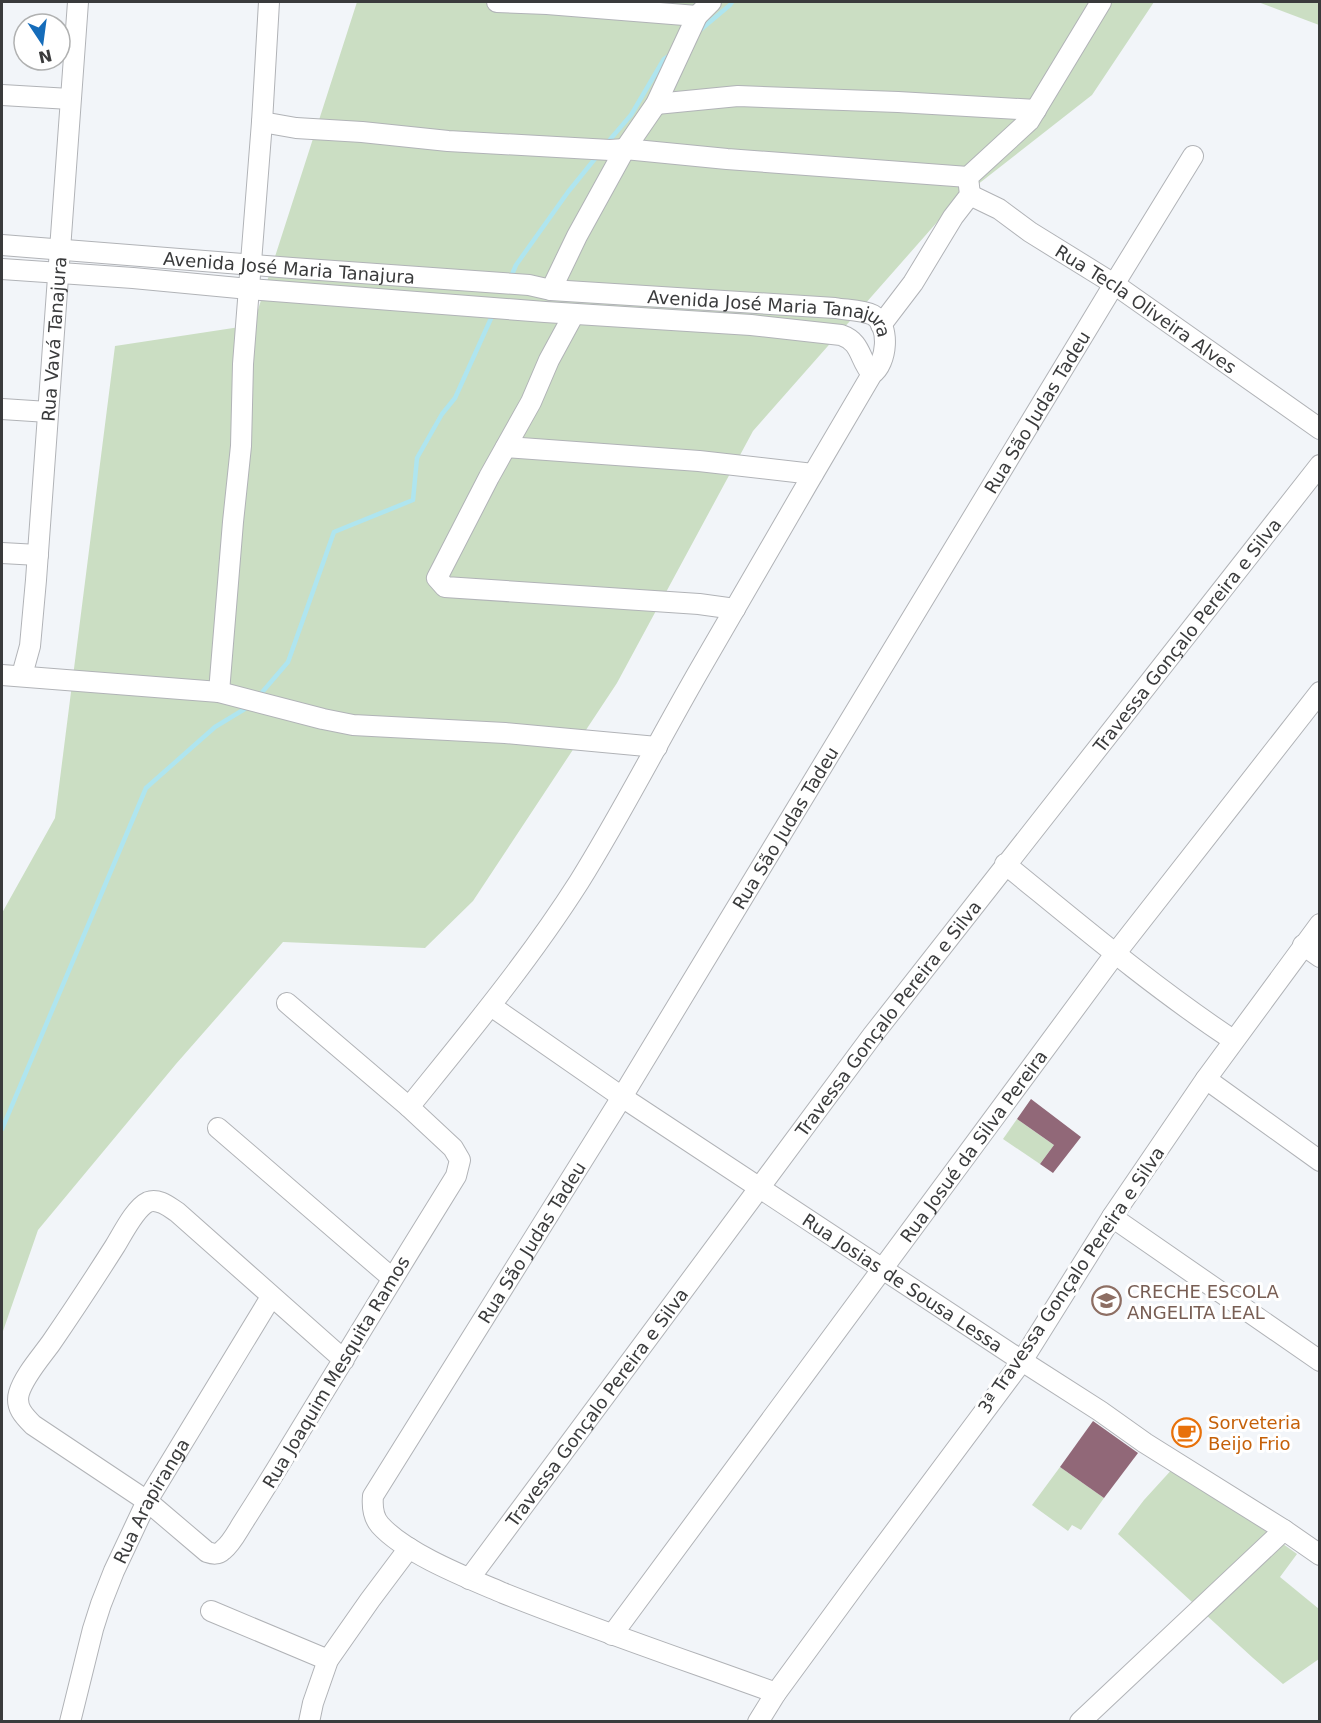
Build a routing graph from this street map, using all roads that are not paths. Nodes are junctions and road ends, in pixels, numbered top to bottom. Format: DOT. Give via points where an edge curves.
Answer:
graph roads {
  1 [pos="78,2"];
  2 [pos="268,2"];
  3 [pos="497,2"];
  4 [pos="711,2"];
  5 [pos="1101,2"];
  6 [pos="697,16"];
  7 [pos="2,95"];
  8 [pos="70,99"];
  9 [pos="656,104"];
  10 [pos="1036,110"];
  11 [pos="262,122"];
  12 [pos="625,149"];
  13 [pos="1193,156"];
  14 [pos="969,186"];
  15 [pos="2,245"];
  16 [pos="60,249"];
  17 [pos="251,265"];
  18 [pos="292,268"];
  19 [pos="2,269"];
  20 [pos="58,273"];
  21 [pos="1114,284"];
  22 [pos="249,289"];
  23 [pos="551,290"];
  24 [pos="290,292"];
  25 [pos="752,303"];
  26 [pos="574,314"];
  27 [pos="751,325"];
  28 [pos="881,325"];
  29 [pos="872,374"];
  30 [pos="2,409"];
  31 [pos="48,412"];
  32 [pos="1320,429"];
  33 [pos="506,447"];
  34 [pos="1320,465"];
  35 [pos="813,474"];
  36 [pos="2,553"];
  37 [pos="38,555"];
  38 [pos="735,609"];
  39 [pos="2,675"];
  40 [pos="22,675"];
  41 [pos="219,692"];
  42 [pos="1320,692"];
  43 [pos="657,747"];
  44 [pos="1005,864"];
  45 [pos="1320,924"];
  46 [pos="1303,945"];
  47 [pos="1115,954"];
  48 [pos="1320,957"];
  49 [pos="287,1003"];
  50 [pos="491,1006"];
  51 [pos="1233,1040"];
  52 [pos="1206,1079"];
  53 [pos="622,1097"];
  54 [pos="409,1107"];
  55 [pos="218,1128"];
  56 [pos="1320,1161"];
  57 [pos="759,1187"];
  58 [pos="1112,1217"];
  59 [pos="882,1269"];
  60 [pos="392,1278"];
  61 [pos="271,1297"];
  62 [pos="344,1360"];
  63 [pos="1022,1361"];
  64 [pos="1320,1361"];
  65 [pos="147,1501"];
  66 [pos="1284,1530"];
  67 [pos="409,1548"];
  68 [pos="1320,1555"];
  69 [pos="468,1579"];
  70 [pos="211,1611"];
  71 [pos="612,1635"];
  72 [pos="328,1660"];
  73 [pos="776,1693"];
  74 [pos="70,1722"];
  75 [pos="309,1722"];
  76 [pos="758,1722"];
  77 [pos="1080,1722"];
  1 -- 8 [label="street, Rua Vavá Tanajura"];
  2 -- 11 [label="street"];
  3 -- 6 [label="street"];
  4 -- 6 [label="street"];
  5 -- 10 [label="street"];
  6 -- 9 [label="street"];
  7 -- 8 [label="street"];
  8 -- 16 [label="street, Rua Vavá Tanajura"];
  9 -- 10 [label="street" via="738,96"];
  9 -- 12 [label="street"];
  10 -- 14 [label="street"];
  11 -- 12 [label="street" via="448,141"];
  11 -- 17 [label="street"];
  12 -- 14 [label="street"];
  12 -- 23 [label="street"];
  13 -- 21 [label="street, Rua São Judas Tadeu"];
  14 -- 21 [label="street, Rua Tecla Oliveira Alves" via="1030,232"];
  14 -- 28 [label="street" via="914,283"];
  15 -- 16 [label="street, Avenida José Maria Tanajura"];
  16 -- 17 [label="street, Avenida José Maria Tanajura"];
  16 -- 20 [label="street, Rua Vavá Tanajura"];
  17 -- 18 [label="street, Avenida José Maria Tanajura"];
  17 -- 22 [label="street"];
  18 -- 23 [label="street, Avenida José Maria Tanajura" via="529,285"];
  18 -- 24 [label="street"];
  19 -- 20 [label="street, Avenida José Maria Tanajura"];
  20 -- 22 [label="street, Avenida José Maria Tanajura"];
  20 -- 31 [label="street, Rua Vavá Tanajura"];
  21 -- 32 [label="street, Rua Tecla Oliveira Alves"];
  21 -- 53 [label="street, Rua São Judas Tadeu"];
  22 -- 24 [label="street, Avenida José Maria Tanajura"];
  22 -- 41 [label="street" via="241,446"];
  23 -- 25 [label="street, Avenida José Maria Tanajura"];
  24 -- 26 [label="street, Avenida José Maria Tanajura"];
  25 -- 27 [label="street"];
  25 -- 28 [label="street, Avenida José Maria Tanajura" via="835,308 872,315"];
  26 -- 27 [label="street, Avenida José Maria Tanajura"];
  26 -- 33 [label="street"];
  27 -- 29 [label="street, Avenida José Maria Tanajura" via="849,338"];
  28 -- 29 [label="street, Avenida José Maria Tanajura" via="883,356"];
  29 -- 35 [label="street"];
  30 -- 31 [label="street"];
  31 -- 37 [label="street, Rua Vavá Tanajura"];
  33 -- 35 [label="street"];
  33 -- 38 [label="street" via="437,578 445,587"];
  34 -- 44 [label="street, Travessa Gonçalo Pereira e Silva"];
  35 -- 38 [label="street"];
  36 -- 37 [label="street"];
  37 -- 40 [label="street, Rua Vavá Tanajura" via="30,646"];
  38 -- 43 [label="street"];
  39 -- 40 [label="street"];
  40 -- 41 [label="street"];
  41 -- 43 [label="street" via="353,725"];
  42 -- 47 [label="street, Rua Josué da Silva Pereira"];
  43 -- 50 [label="street" via="578,883"];
  44 -- 47 [label="street"];
  44 -- 57 [label="street, Travessa Gonçalo Pereira e Silva"];
  45 -- 46 [label="street, 3ª Travessa Gonçalo Pereira e Silva"];
  46 -- 48 [label="street"];
  46 -- 51 [label="street, 3ª Travessa Gonçalo Pereira e Silva"];
  47 -- 51 [label="street"];
  47 -- 59 [label="street, Rua Josué da Silva Pereira"];
  49 -- 54 [label="street"];
  50 -- 53 [label="street, Rua Josias de Sousa Lessa"];
  50 -- 54 [label="street"];
  51 -- 52 [label="street, 3ª Travessa Gonçalo Pereira e Silva"];
  52 -- 56 [label="street"];
  52 -- 58 [label="street, 3ª Travessa Gonçalo Pereira e Silva"];
  53 -- 57 [label="street, Rua Josias de Sousa Lessa"];
  53 -- 67 [label="street, Rua São Judas Tadeu" via="373,1496 374,1516 379,1524"];
  54 -- 60 [label="street, Rua Joaquim Mesquita Ramos" via="453,1148 460,1160 456,1176"];
  55 -- 60 [label="street"];
  57 -- 59 [label="street, Rua Josias de Sousa Lessa"];
  57 -- 69 [label="street, Travessa Gonçalo Pereira e Silva"];
  58 -- 63 [label="street, 3ª Travessa Gonçalo Pereira e Silva"];
  58 -- 64 [label="street"];
  59 -- 63 [label="street, Rua Josias de Sousa Lessa"];
  59 -- 71 [label="street, Rua Josué da Silva Pereira"];
  60 -- 62 [label="street, Rua Joaquim Mesquita Ramos"];
  61 -- 62 [label="street"];
  61 -- 65 [label="street, Rua Arapiranga"];
  61 -- 65 [label="street" via="177,1212 159,1201 148,1202 132,1219 30,1373 19,1393 21,1413 52,1439"];
  62 -- 65 [label="street, Rua Joaquim Mesquita Ramos" via="264,1491 219,1554 207,1552"];
  63 -- 66 [label="street, Rua Josias de Sousa Lessa"];
  63 -- 73 [label="street, 3ª Travessa Gonçalo Pereira e Silva"];
  65 -- 74 [label="street, Rua Arapiranga" via="101,1604"];
  66 -- 68 [label="street, Rua Josias de Sousa Lessa"];
  66 -- 77 [label="street"];
  67 -- 69 [label="street"];
  67 -- 72 [label="street"];
  69 -- 71 [label="street"];
  70 -- 72 [label="street"];
  71 -- 73 [label="street"];
  72 -- 75 [label="street"];
  73 -- 76 [label="street, 3ª Travessa Gonçalo Pereira e Silva"];
}
